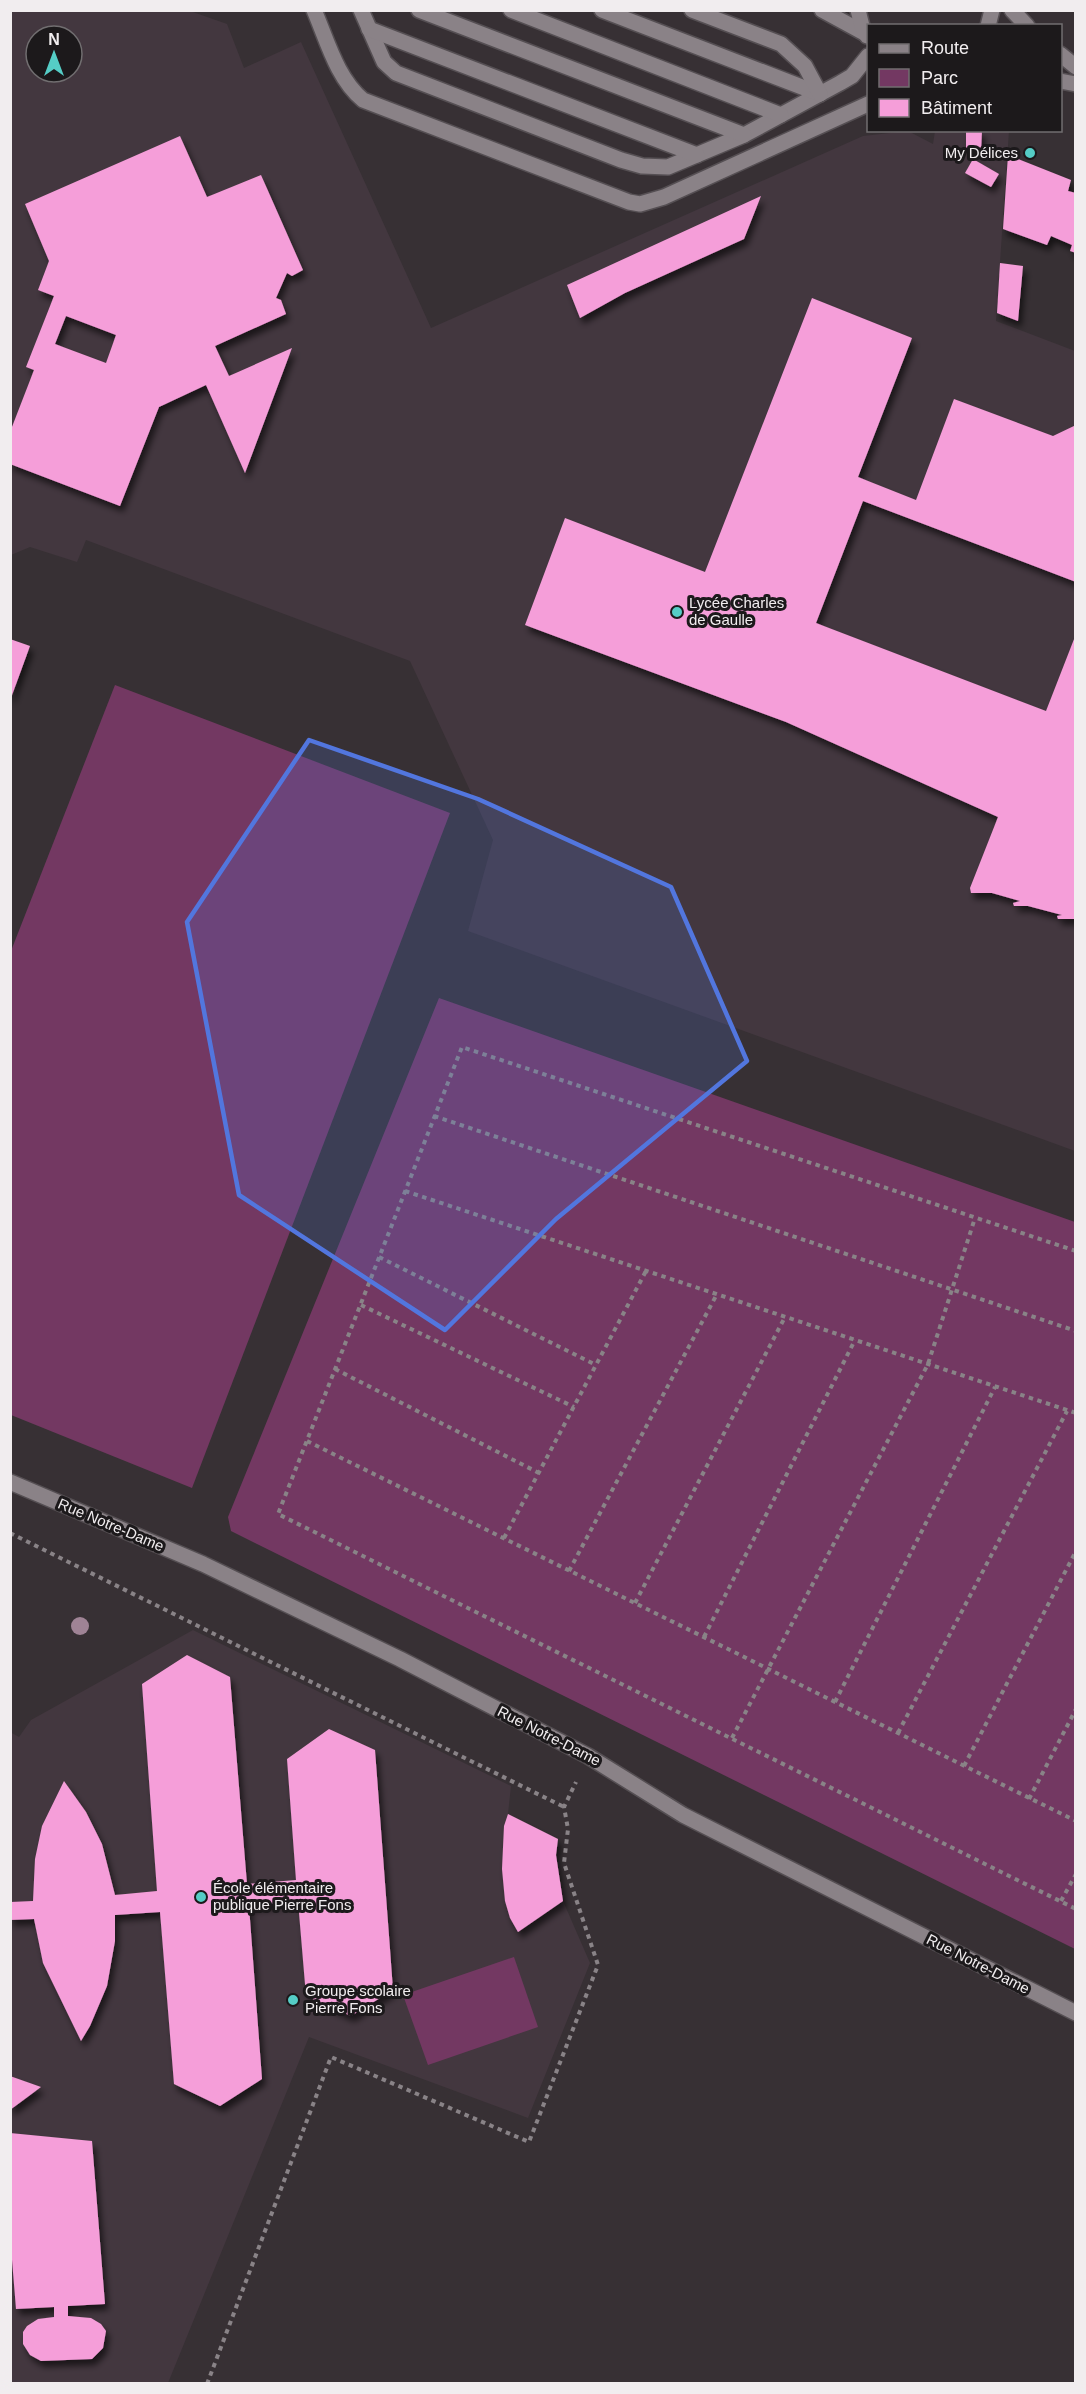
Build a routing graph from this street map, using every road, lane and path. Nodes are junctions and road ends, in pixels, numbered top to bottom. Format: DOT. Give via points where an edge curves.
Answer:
graph roads {
  1 [pos="314,10"];
  2 [pos="361,10"];
  3 [pos="419,10"];
  4 [pos="511,10"];
  5 [pos="602,10"];
  6 [pos="692,10"];
  7 [pos="822,10"];
  8 [pos="858,10"];
  9 [pos="1012,10"];
  10 [pos="1025,24"];
  11 [pos="369,28"];
  12 [pos="867,36"];
  13 [pos="867,57"];
  14 [pos="820,94"];
  15 [pos="867,104"];
  16 [pos="781,115"];
  17 [pos="744,135"];
  18 [pos="697,155"];
  19 [pos="434,1116"];
  20 [pos="405,1191"];
  21 [pos="975,1218"];
  22 [pos="1076,1251"];
  23 [pos="379,1257"];
  24 [pos="646,1271"];
  25 [pos="952,1290"];
  26 [pos="717,1294"];
  27 [pos="361,1304"];
  28 [pos="786,1317"];
  29 [pos="1076,1332"];
  30 [pos="855,1340"];
  31 [pos="928,1364"];
  32 [pos="596,1365"];
  33 [pos="335,1369"];
  34 [pos="995,1387"];
  35 [pos="574,1407"];
  36 [pos="1068,1411"];
  37 [pos="1076,1413"];
  38 [pos="307,1441"];
  39 [pos="539,1473"];
  40 [pos="10,1482"];
  41 [pos="10,1533"];
  42 [pos="504,1538"];
  43 [pos="1076,1551"];
  44 [pos="569,1571"];
  45 [pos="635,1603"];
  46 [pos="704,1637"];
  47 [pos="768,1669"];
  48 [pos="835,1702"];
  49 [pos="1076,1709"];
  50 [pos="898,1733"];
  51 [pos="732,1738"];
  52 [pos="588,1756"];
  53 [pos="964,1766"];
  54 [pos="1029,1798"];
  55 [pos="564,1807"];
  56 [pos="1076,1821"];
  57 [pos="1076,1874"];
  58 [pos="1061,1901"];
  59 [pos="1076,1909"];
  60 [pos="1076,2013"];
  61 [pos="207,2384"];
  1 -- 15 [label="street" via="345,79 363,100 640,204 664,197"];
  2 -- 11 [label="street"];
  3 -- 17 [label="street"];
  4 -- 16 [label="street"];
  5 -- 14 [label="street"];
  6 -- 14 [label="street" via="781,44 805,66"];
  7 -- 12 [label="street"];
  8 -- 12 [label="street"];
  9 -- 10 [label="street"];
  11 -- 18 [label="street"];
  11 -- 18 [label="street" via="384,62 396,73 642,166 668,167"];
  13 -- 14 [label="street" via="852,76"];
  14 -- 16 [label="street"];
  16 -- 17 [label="street"];
  17 -- 18 [label="street"];
  19 -- 20 [label="path"];
  19 -- 21 [label="path" via="462,1047"];
  19 -- 25 [label="path"];
  20 -- 23 [label="path"];
  20 -- 24 [label="path"];
  21 -- 22 [label="path"];
  21 -- 25 [label="path"];
  23 -- 27 [label="path"];
  23 -- 32 [label="path"];
  24 -- 26 [label="path"];
  24 -- 32 [label="path"];
  25 -- 29 [label="path"];
  25 -- 31 [label="path"];
  26 -- 28 [label="path"];
  26 -- 44 [label="path"];
  27 -- 33 [label="path"];
  27 -- 35 [label="path"];
  28 -- 30 [label="path"];
  28 -- 45 [label="path"];
  30 -- 31 [label="path"];
  30 -- 46 [label="path"];
  31 -- 34 [label="path"];
  31 -- 47 [label="path"];
  32 -- 35 [label="path"];
  33 -- 38 [label="path"];
  33 -- 39 [label="path"];
  34 -- 36 [label="path"];
  34 -- 48 [label="path"];
  35 -- 39 [label="path"];
  36 -- 37 [label="path"];
  36 -- 50 [label="path"];
  38 -- 42 [label="path"];
  38 -- 51 [label="path" via="278,1514"];
  39 -- 42 [label="path"];
  40 -- 52 [label="street, Rue Notre-Dame" via="203,1564"];
  41 -- 55 [label="path"];
  42 -- 44 [label="path"];
  43 -- 53 [label="path"];
  44 -- 45 [label="path"];
  45 -- 46 [label="path"];
  46 -- 47 [label="path"];
  47 -- 48 [label="path"];
  47 -- 51 [label="path"];
  48 -- 50 [label="path"];
  49 -- 54 [label="path"];
  50 -- 53 [label="path"];
  51 -- 58 [label="path"];
  52 -- 55 [label="path"];
  52 -- 60 [label="street, Rue Notre-Dame" via="683,1815"];
  53 -- 54 [label="path"];
  54 -- 56 [label="path"];
  55 -- 61 [label="path" via="568,1829 564,1863 598,1965 529,2142 331,2057"];
  57 -- 58 [label="path"];
  58 -- 59 [label="path"];
}
